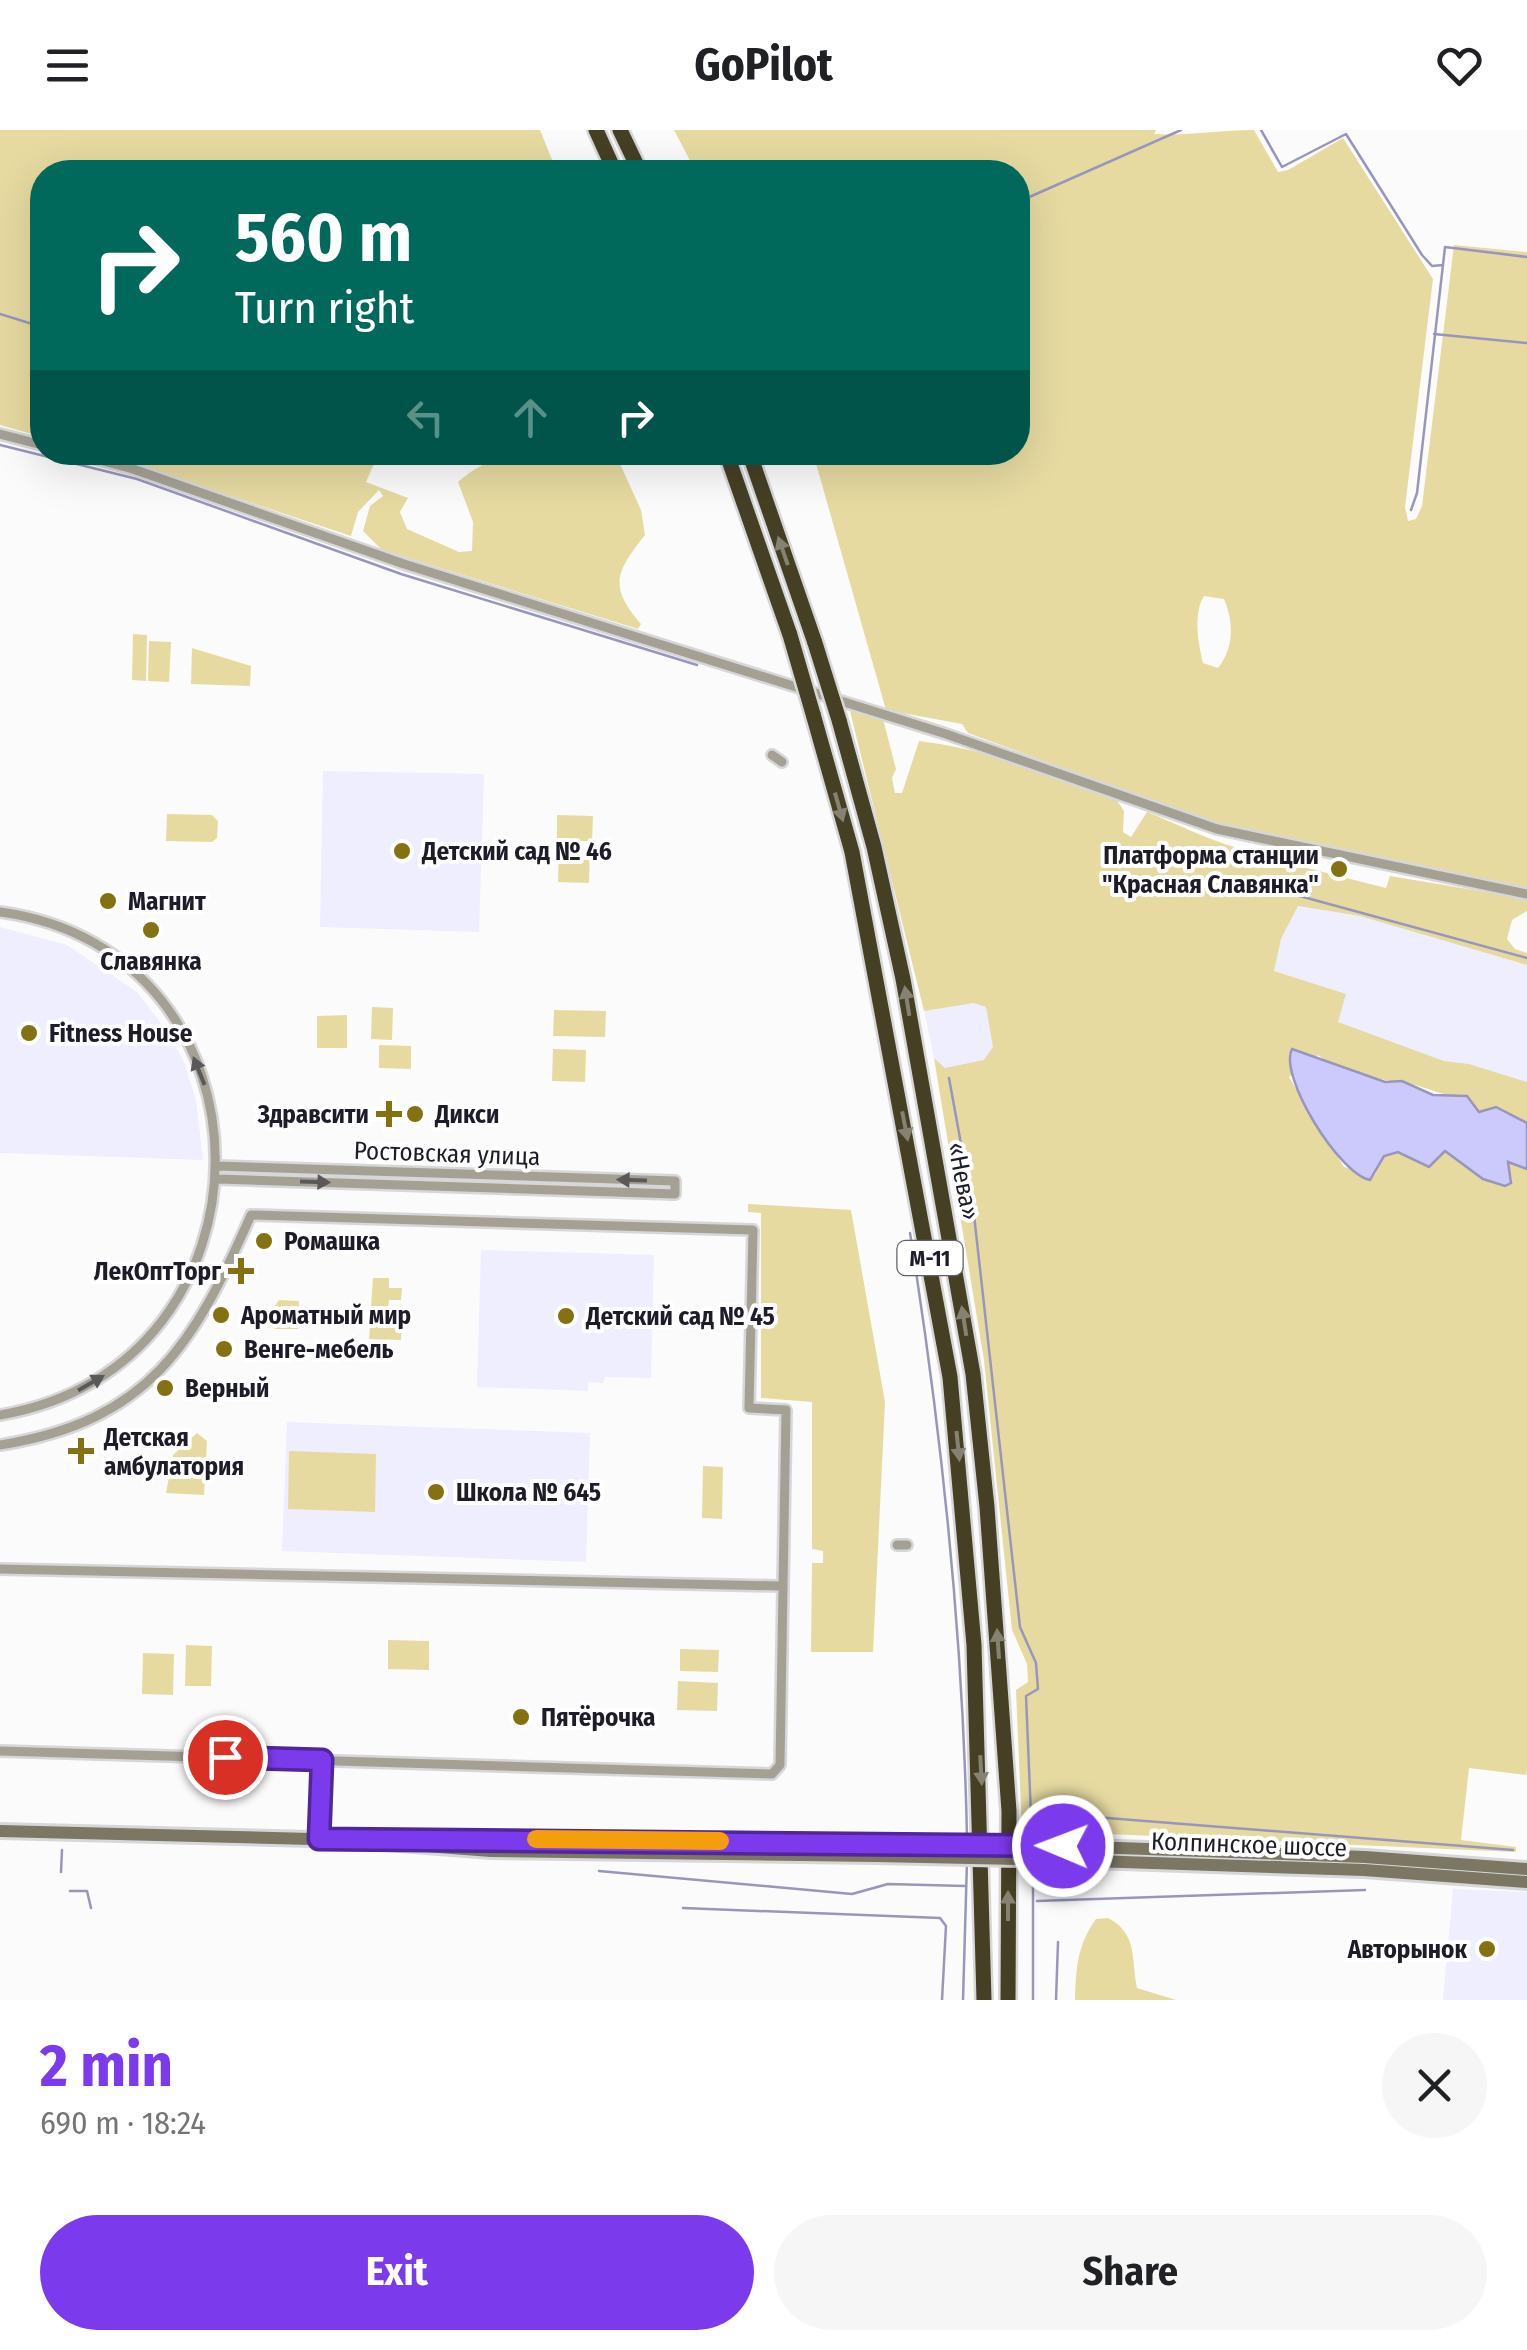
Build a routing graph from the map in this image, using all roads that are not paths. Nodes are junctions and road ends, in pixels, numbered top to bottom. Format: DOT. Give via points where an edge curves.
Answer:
graph roads {
  1 [pos="596,130"];
  2 [pos="620,130"];
  3 [pos="610,160"];
  4 [pos="634,160"];
  5 [pos="0,434"];
  6 [pos="30,442"];
  7 [pos="117,465"];
  8 [pos="731,465"];
  9 [pos="754,465"];
  10 [pos="1527,894"];
  11 [pos="0,912"];
  12 [pos="217,1166"];
  13 [pos="218,1179"];
  14 [pos="0,1415"];
  15 [pos="0,1445"];
  16 [pos="0,1569"];
  17 [pos="781,1586"];
  18 [pos="0,1751"];
  19 [pos="322,1760"];
  20 [pos="0,1831"];
  21 [pos="319,1839"];
  22 [pos="1063,1853"];
  23 [pos="1527,1869"];
  24 [pos="1527,1882"];
  25 [pos="984,2000"];
  26 [pos="1008,2000"];
  1 -- 3 [label="highway"];
  2 -- 4 [label="highway"];
  5 -- 6 [label="street"];
  7 -- 10 [label="street" via="404,564 946,734 1217,830"];
  8 -- 25 [label="highway, «Нева» / М-11, one-way, bridge" via="790,636 856,871 950,1377 974,1646"];
  26 -- 9 [label="highway, «Нева» / М-11, one-way, bridge" via="1009,1812 972,1374 904,979 839,720"];
  12 -- 11 [label="street, one-way" via="206,1086 156,998 96,947 39,920"];
  12 -- 13 [label="street"];
  13 -- 12 [label="street, Ростовская улица, one-way" via="675,1194 675,1181"];
  14 -- 13 [label="street, one-way" via="87,1386 147,1340 176,1304 200,1257"];
  15 -- 17 [label="street" via="45,1438 98,1416 171,1362 204,1316 251,1215 753,1230 749,1408 786,1410"];
  16 -- 17 [label="street"];
  17 -- 19 [label="street" via="780,1765 772,1774"];
  18 -- 19 [label="street"];
  19 -- 21 [label="street"];
  20 -- 21 [label="main road, Колпинское шоссе"];
  21 -- 22 [label="main road, Колпинское шоссе, bridge" via="491,1852"];
  22 -- 23 [label="main road, Колпинское шоссе" via="1364,1857"];
  22 -- 24 [label="main road, Колпинское шоссе"];
}
